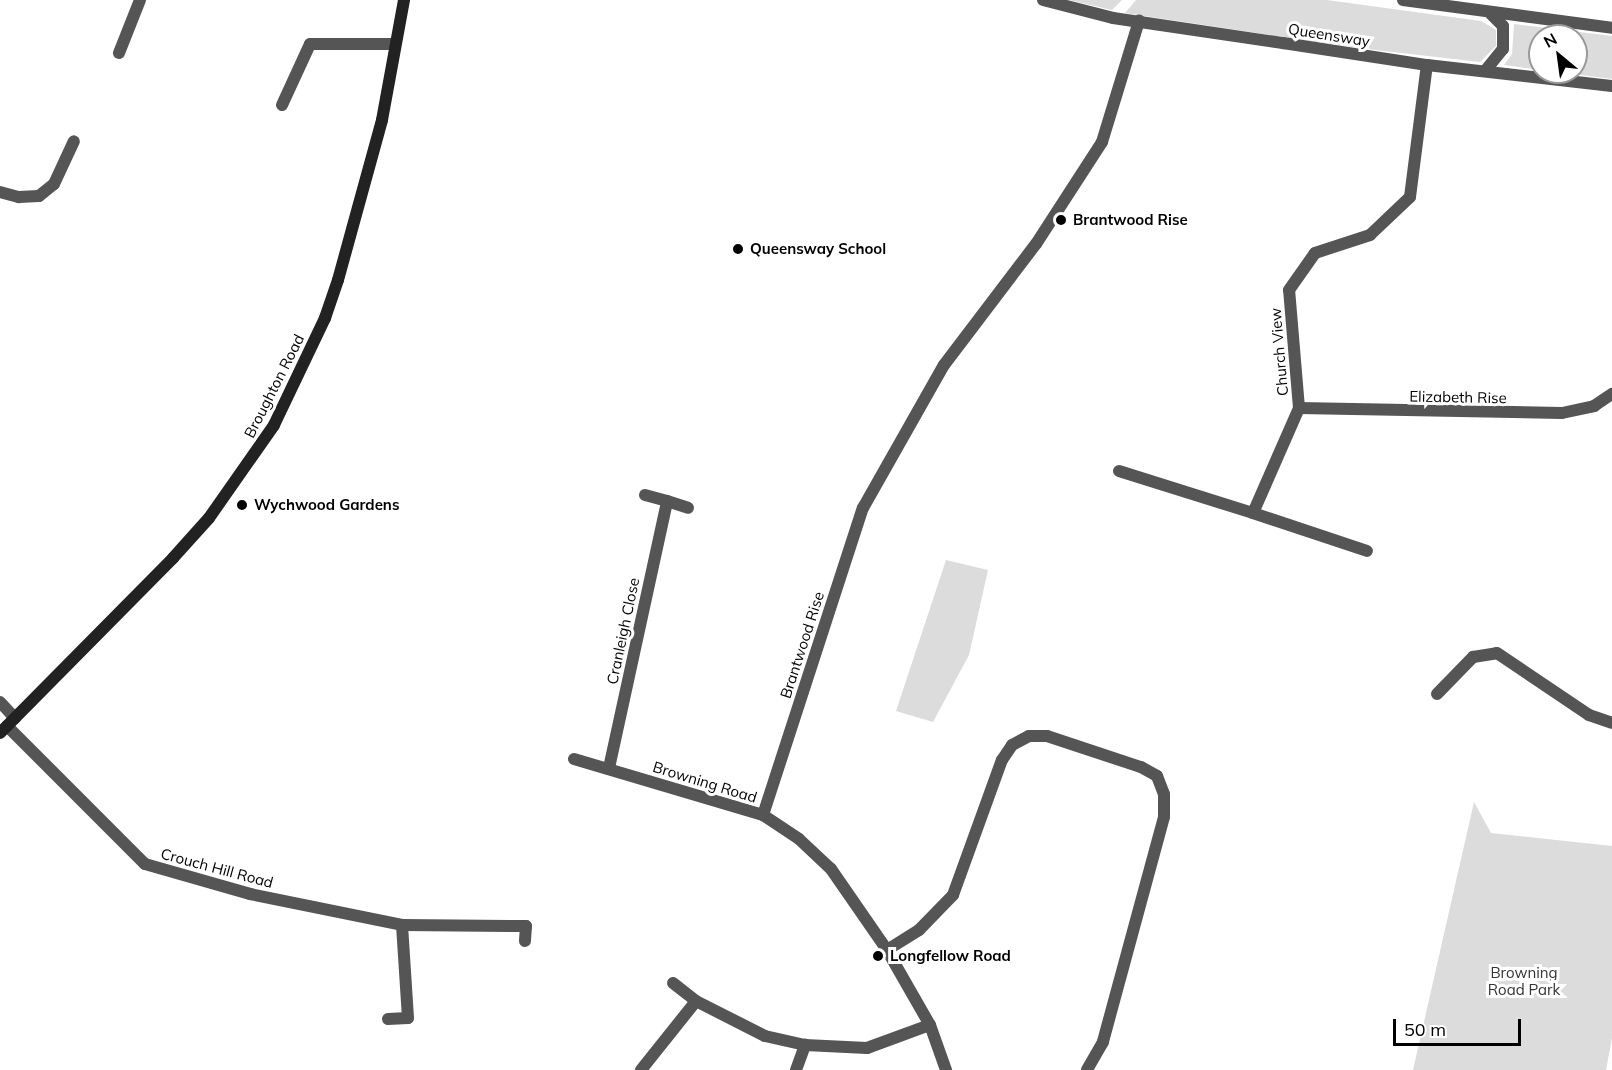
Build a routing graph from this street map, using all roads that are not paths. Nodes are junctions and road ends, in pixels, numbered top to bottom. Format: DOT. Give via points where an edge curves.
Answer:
graph roads {
  1 [pos="140,0"];
  2 [pos="404,0"];
  3 [pos="1043,0"];
  4 [pos="1403,0"];
  5 [pos="1491,14"];
  6 [pos="1139,21"];
  7 [pos="1612,28"];
  8 [pos="395,44"];
  9 [pos="119,53"];
  10 [pos="1427,65"];
  11 [pos="1485,71"];
  12 [pos="1612,86"];
  13 [pos="282,105"];
  14 [pos="74,141"];
  15 [pos="0,192"];
  16 [pos="1612,394"];
  17 [pos="1299,408"];
  18 [pos="1119,471"];
  19 [pos="645,495"];
  20 [pos="667,501"];
  21 [pos="688,508"];
  22 [pos="1253,513"];
  23 [pos="1367,550"];
  24 [pos="1437,693"];
  25 [pos="0,702"];
  26 [pos="1612,723"];
  27 [pos="8,726"];
  28 [pos="574,759"];
  29 [pos="609,768"];
  30 [pos="763,815"];
  31 [pos="402,925"];
  32 [pos="525,941"];
  33 [pos="887,950"];
  34 [pos="673,982"];
  35 [pos="696,1000"];
  36 [pos="388,1019"];
  37 [pos="930,1025"];
  38 [pos="805,1045"];
  39 [pos="641,1070"];
  40 [pos="796,1070"];
  41 [pos="946,1070"];
  42 [pos="1088,1070"];
  1 -- 9 [label="street"];
  2 -- 8 [label="main road, Broughton Road"];
  3 -- 6 [label="street, Queensway"];
  4 -- 5 [label="street"];
  5 -- 7 [label="street"];
  5 -- 11 [label="street" via="1503,26 1503,49"];
  6 -- 10 [label="street, Queensway"];
  6 -- 30 [label="street, Brantwood Rise" via="1102,142 1036,244 944,365 863,508"];
  8 -- 13 [label="street" via="310,44"];
  8 -- 27 [label="main road, Broughton Road" via="382,120 338,280 325,318 274,425 209,518"];
  10 -- 11 [label="street, Queensway"];
  10 -- 17 [label="street, Church View" via="1410,197 1370,235 1315,253 1289,290"];
  11 -- 12 [label="street, Queensway"];
  14 -- 15 [label="street" via="54,184 39,195 19,197"];
  16 -- 17 [label="street, Elizabeth Rise" via="1594,406 1562,413"];
  17 -- 22 [label="street, Church View"];
  18 -- 22 [label="street"];
  19 -- 20 [label="street"];
  20 -- 21 [label="street"];
  20 -- 29 [label="street, Cranleigh Close"];
  22 -- 23 [label="street"];
  24 -- 26 [label="street" via="1473,657 1497,653 1589,715"];
  25 -- 27 [label="street, Crouch Hill Road"];
  27 -- 31 [label="street, Crouch Hill Road" via="145,864 250,894"];
  28 -- 29 [label="street, Browning Road"];
  29 -- 30 [label="street, Browning Road"];
  30 -- 33 [label="street, Browning Road" via="799,839 831,869"];
  31 -- 32 [label="street, Crouch Hill Road" via="526,926"];
  31 -- 36 [label="street" via="408,1018"];
  33 -- 37 [label="street, Browning Road"];
  33 -- 42 [label="street" via="919,930 953,895 1002,760 1012,745 1029,736 1047,736 1157,776 1164,794 1164,817 1103,1042"];
  34 -- 35 [label="street"];
  35 -- 38 [label="street" via="765,1036"];
  35 -- 39 [label="street"];
  37 -- 38 [label="street" via="867,1048"];
  37 -- 41 [label="street, Browning Road"];
  38 -- 40 [label="street"];
}
